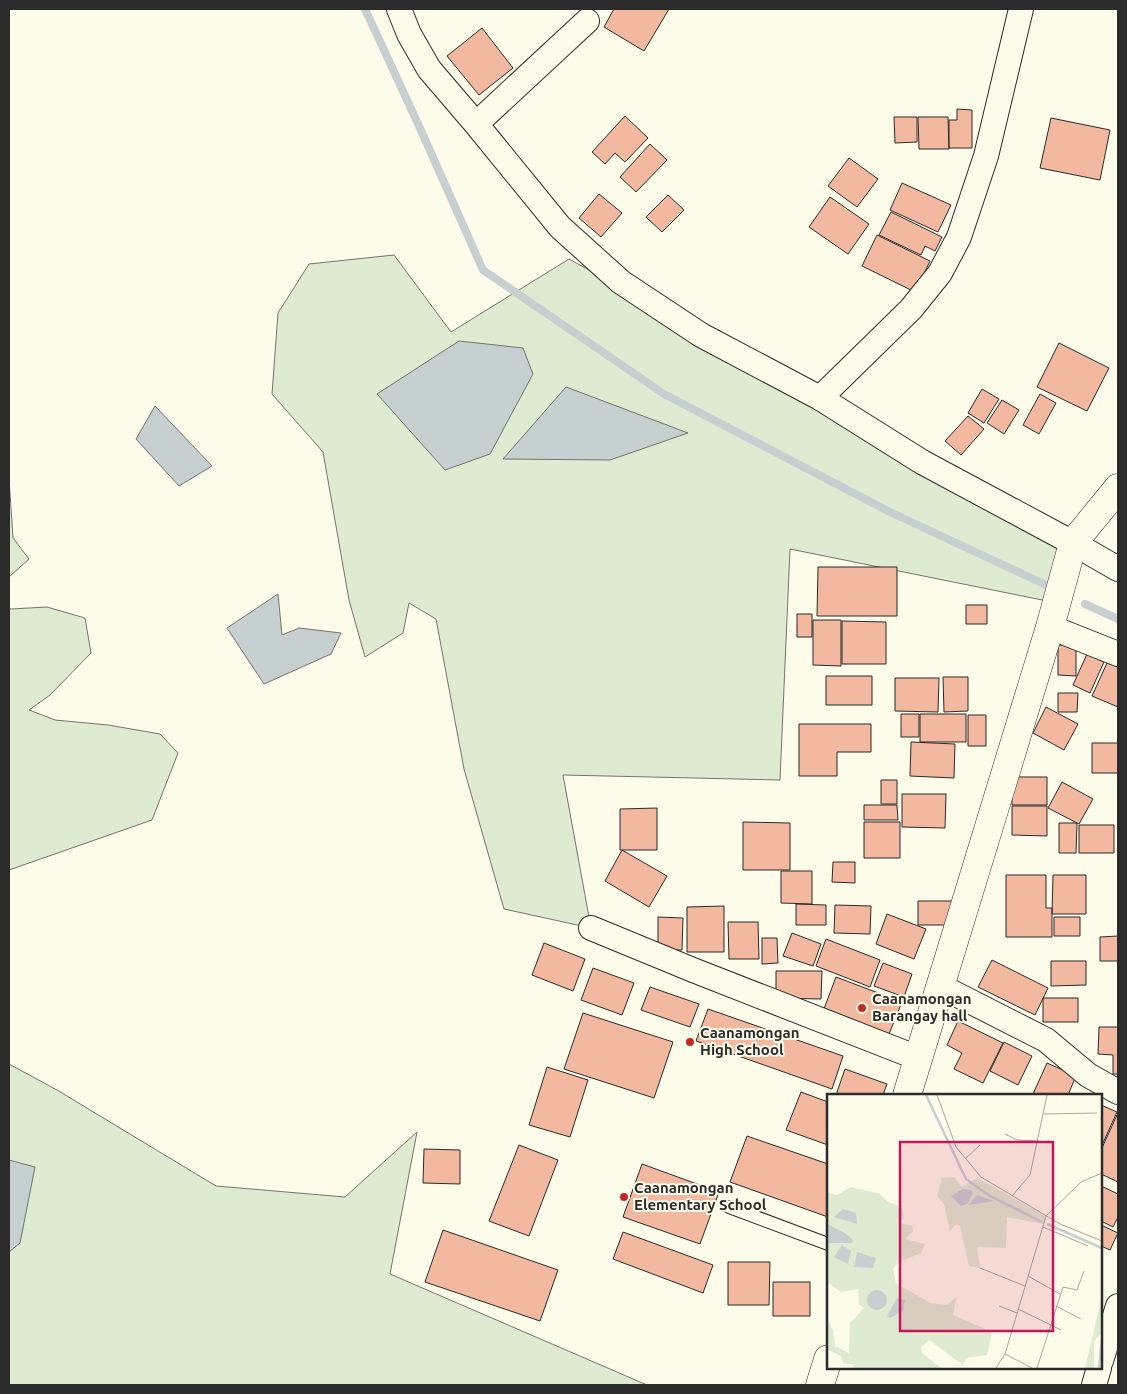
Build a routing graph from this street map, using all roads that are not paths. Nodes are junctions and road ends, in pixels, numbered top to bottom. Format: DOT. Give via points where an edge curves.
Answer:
graph roads {
  1 [pos="399,9"];
  2 [pos="1021,9"];
  3 [pos="586,21"];
  4 [pos="476,124"];
  5 [pos="820,398"];
  6 [pos="1118,488"];
  7 [pos="1073,542"];
  8 [pos="1118,569"];
  9 [pos="1050,627"];
  10 [pos="1118,654"];
  11 [pos="591,928"];
  12 [pos="940,986"];
  13 [pos="918,1058"];
  14 [pos="1118,1092"];
  15 [pos="907,1094"];
  16 [pos="729,1207"];
  17 [pos="827,1244"];
  18 [pos="1118,1306"];
  19 [pos="1105,1355"];
  20 [pos="827,1362"];
  21 [pos="1100,1369"];
  22 [pos="820,1385"];
  23 [pos="1094,1385"];
  1 -- 4 [label="street" via="429,69"];
  2 -- 5 [label="street" via="986,156 959,238 940,273 911,309"];
  3 -- 4 [label="street"];
  4 -- 5 [label="street" via="560,227 620,282 701,335"];
  5 -- 7 [label="street" via="922,462"];
  6 -- 7 [label="street"];
  7 -- 8 [label="street"];
  7 -- 9 [label="street"];
  9 -- 10 [label="street"];
  9 -- 12 [label="street"];
  11 -- 13 [label="street"];
  12 -- 13 [label="street"];
  12 -- 14 [label="street" via="1046,1040 1088,1075"];
  13 -- 15 [label="street"];
  16 -- 17 [label="lane"];
  18 -- 19 [label="street"];
  20 -- 22 [label="street"];
  21 -- 23 [label="street"];
}
